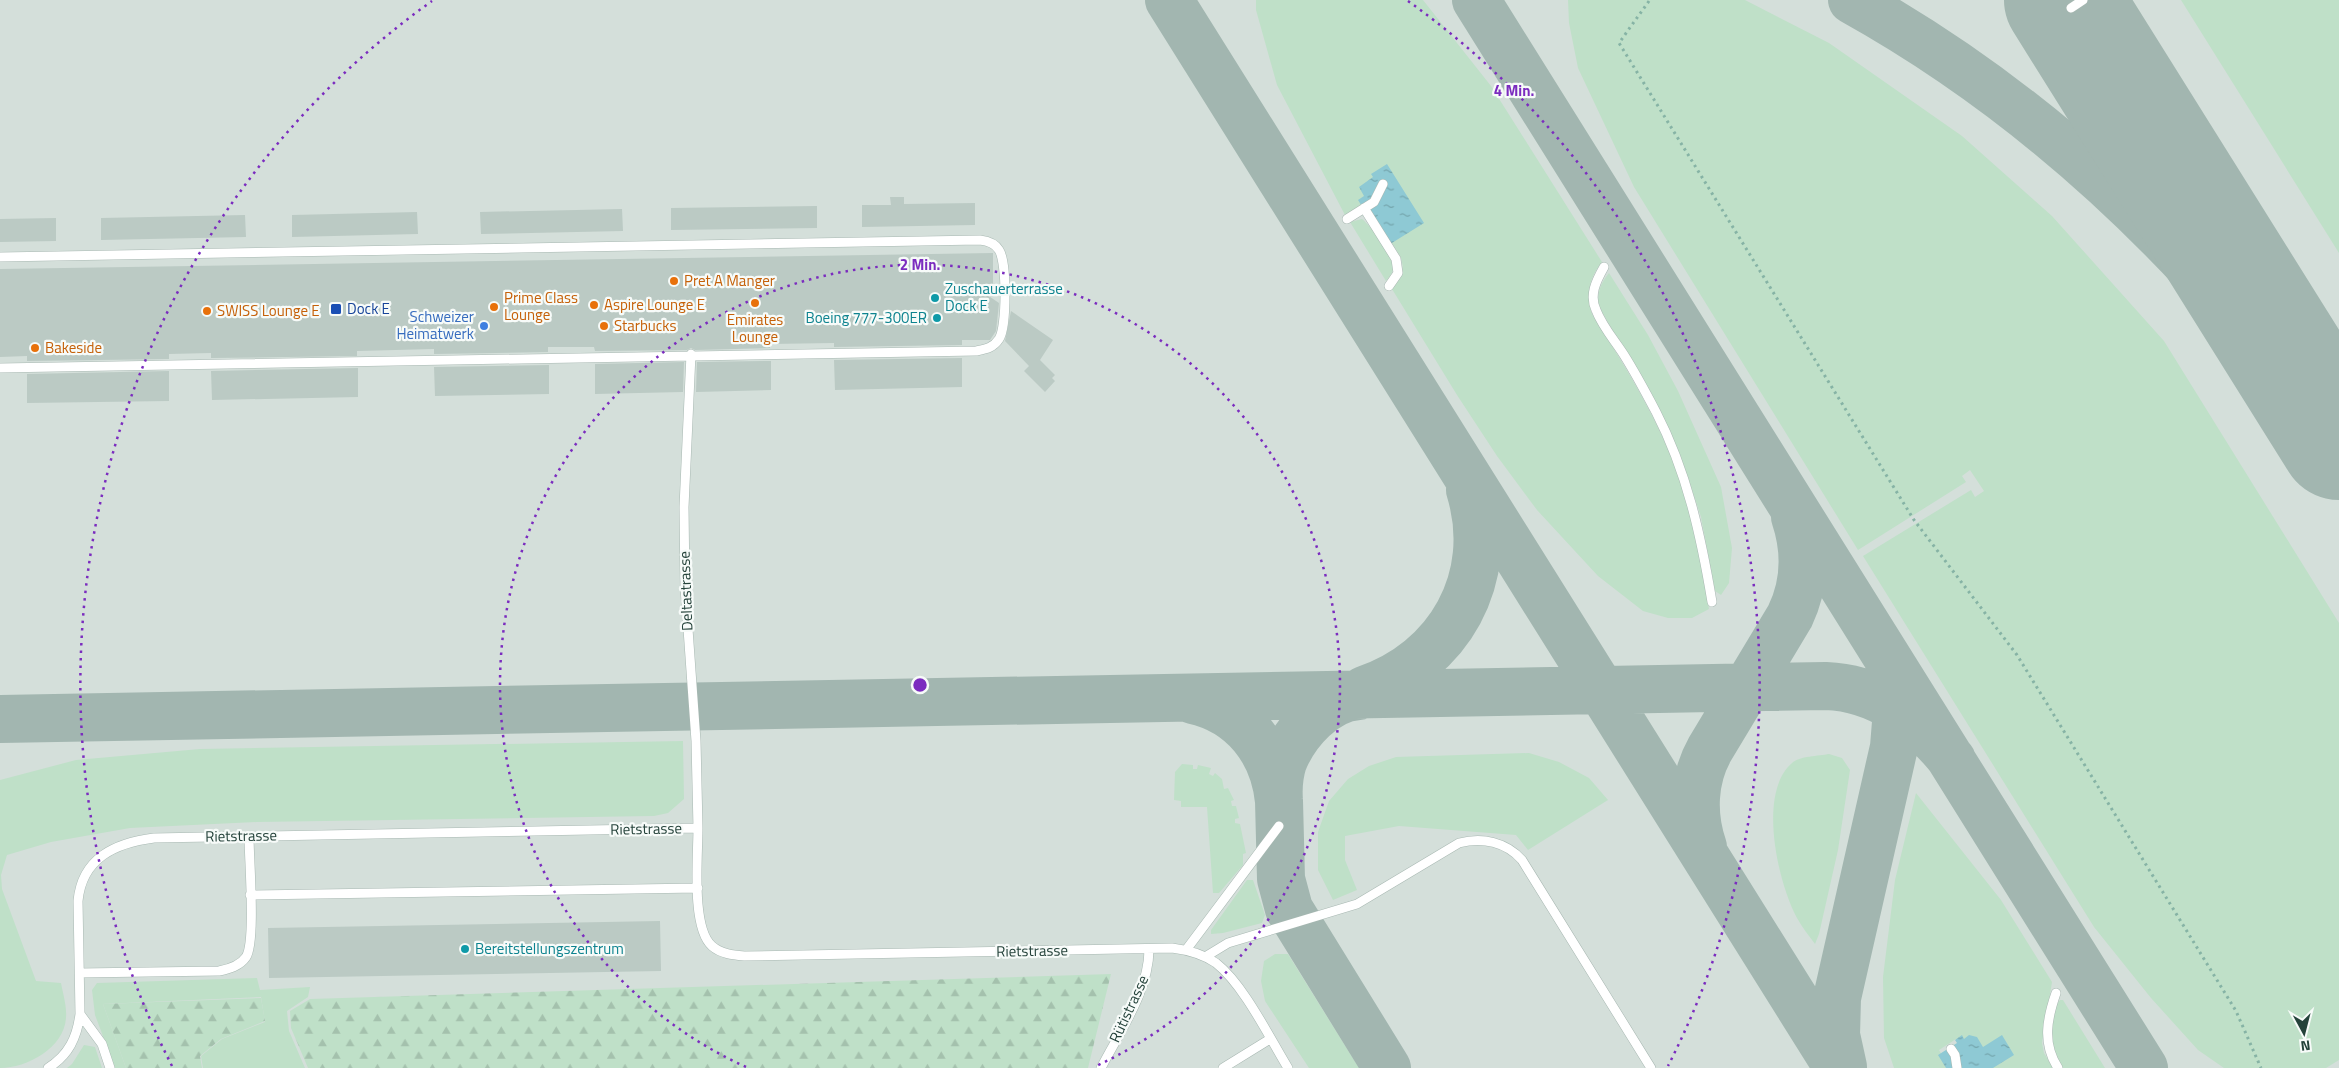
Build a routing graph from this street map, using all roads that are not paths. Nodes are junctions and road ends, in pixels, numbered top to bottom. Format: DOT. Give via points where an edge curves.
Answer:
graph roads {
  1 [pos="2083,0"];
  2 [pos="2071,8"];
  3 [pos="1383,184"];
  4 [pos="1364,208"];
  5 [pos="1347,219"];
  6 [pos="0,257"];
  7 [pos="1604,267"];
  8 [pos="1389,286"];
  9 [pos="692,354"];
  10 [pos="0,368"];
  11 [pos="1712,602"];
  12 [pos="1279,826"];
  13 [pos="698,828"];
  14 [pos="249,836"];
  15 [pos="698,888"];
  16 [pos="250,895"];
  17 [pos="1149,949"];
  18 [pos="1186,950"];
  19 [pos="1205,957"];
  20 [pos="80,973"];
  21 [pos="2056,993"];
  22 [pos="80,1014"];
  23 [pos="1270,1039"];
  24 [pos="1952,1049"];
  25 [pos="48,1068"];
  26 [pos="110,1068"];
  27 [pos="1101,1068"];
  28 [pos="1223,1068"];
  29 [pos="1288,1068"];
  30 [pos="1650,1068"];
  31 [pos="1957,1068"];
  32 [pos="2058,1068"];
  1 -- 2 [label="lane"];
  3 -- 4 [label="lane" via="1374,202"];
  4 -- 5 [label="lane"];
  4 -- 8 [label="lane" via="1396,259 1398,273"];
  6 -- 9 [label="lane" via="973,239 988,241 1002,257 1004,323 1000,338 991,348 967,351"];
  7 -- 11 [label="lane" via="1593,290 1596,311 1657,414 1678,460 1692,501"];
  9 -- 10 [label="lane"];
  9 -- 13 [label="lane, Deltastrasse" via="684,507 685,587 696,740"];
  12 -- 18 [label="lane"];
  13 -- 14 [label="lane, Rietstrasse"];
  13 -- 15 [label="lane, Rietstrasse"];
  14 -- 16 [label="lane"];
  14 -- 20 [label="lane, Rietstrasse" via="154,838 124,844 102,856 85,873 81,883 78,901"];
  15 -- 16 [label="lane"];
  15 -- 17 [label="lane, Rietstrasse" via="699,916 706,939 720,952 732,955"];
  16 -- 20 [label="lane" via="251,941 246,958 236,966 219,971"];
  17 -- 18 [label="lane, Rietstrasse"];
  17 -- 27 [label="lane, Rütistrasse" via="1146,977"];
  18 -- 19 [label="lane, Rietstrasse"];
  19 -- 23 [label="lane, Rietstrasse" via="1224,970 1234,982"];
  19 -- 30 [label="lane" via="1228,943 1357,904 1459,843 1476,840 1500,844 1522,860"];
  20 -- 22 [label="lane, Rietstrasse"];
  21 -- 32 [label="lane" via="2048,1029 2048,1046"];
  22 -- 25 [label="lane, Rietstrasse" via="69,1049"];
  22 -- 26 [label="lane" via="102,1044"];
  23 -- 28 [label="lane"];
  23 -- 29 [label="lane, Rietstrasse"];
  24 -- 31 [label="lane"];
}
